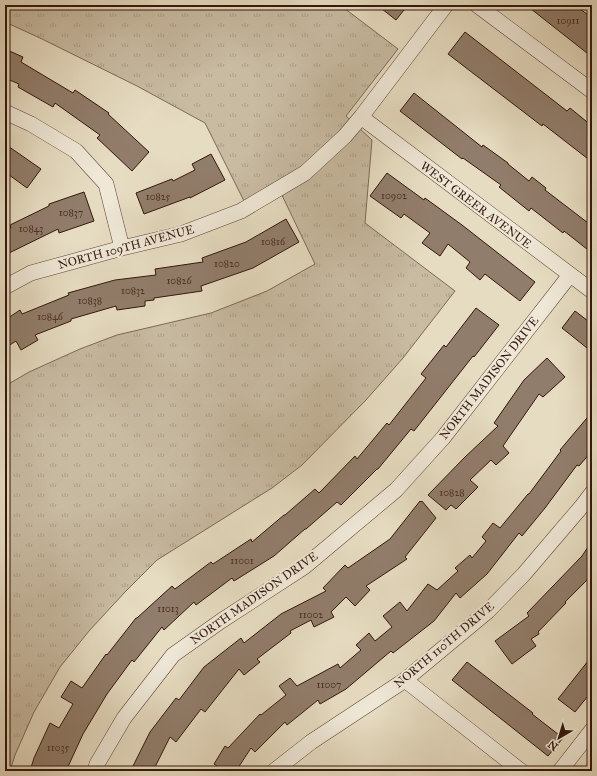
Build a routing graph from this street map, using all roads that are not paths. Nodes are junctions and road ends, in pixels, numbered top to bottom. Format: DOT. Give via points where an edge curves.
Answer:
graph roads {
  1 [pos="446,5"];
  2 [pos="477,5"];
  3 [pos="592,91"];
  4 [pos="5,112"];
  5 [pos="361,117"];
  6 [pos="122,248"];
  7 [pos="570,275"];
  8 [pos="5,287"];
  9 [pos="592,291"];
  10 [pos="592,493"];
  11 [pos="405,680"];
  12 [pos="592,730"];
  13 [pos="95,771"];
  14 [pos="274,771"];
  15 [pos="521,771"];
  16 [pos="560,771"];
  1 -- 5 [label="street, NORTH 109TH AVENUE"];
  2 -- 3 [label="street"];
  4 -- 6 [label="street" via="76,151 106,184"];
  5 -- 6 [label="street, NORTH 109TH AVENUE" via="305,173 241,211 181,234"];
  5 -- 7 [label="street, WEST GREER AVENUE"];
  6 -- 8 [label="street, NORTH 109TH AVENUE" via="31,273"];
  7 -- 9 [label="street, WEST GREER AVENUE"];
  7 -- 13 [label="street, NORTH MADISON DRIVE" via="443,438 396,490 304,567 173,655 124,718"];
  10 -- 11 [label="street, NORTH 110TH DRIVE" via="524,574 488,611"];
  11 -- 14 [label="street, NORTH 110TH DRIVE" via="311,742"];
  11 -- 15 [label="street"];
  12 -- 16 [label="street"];
}
